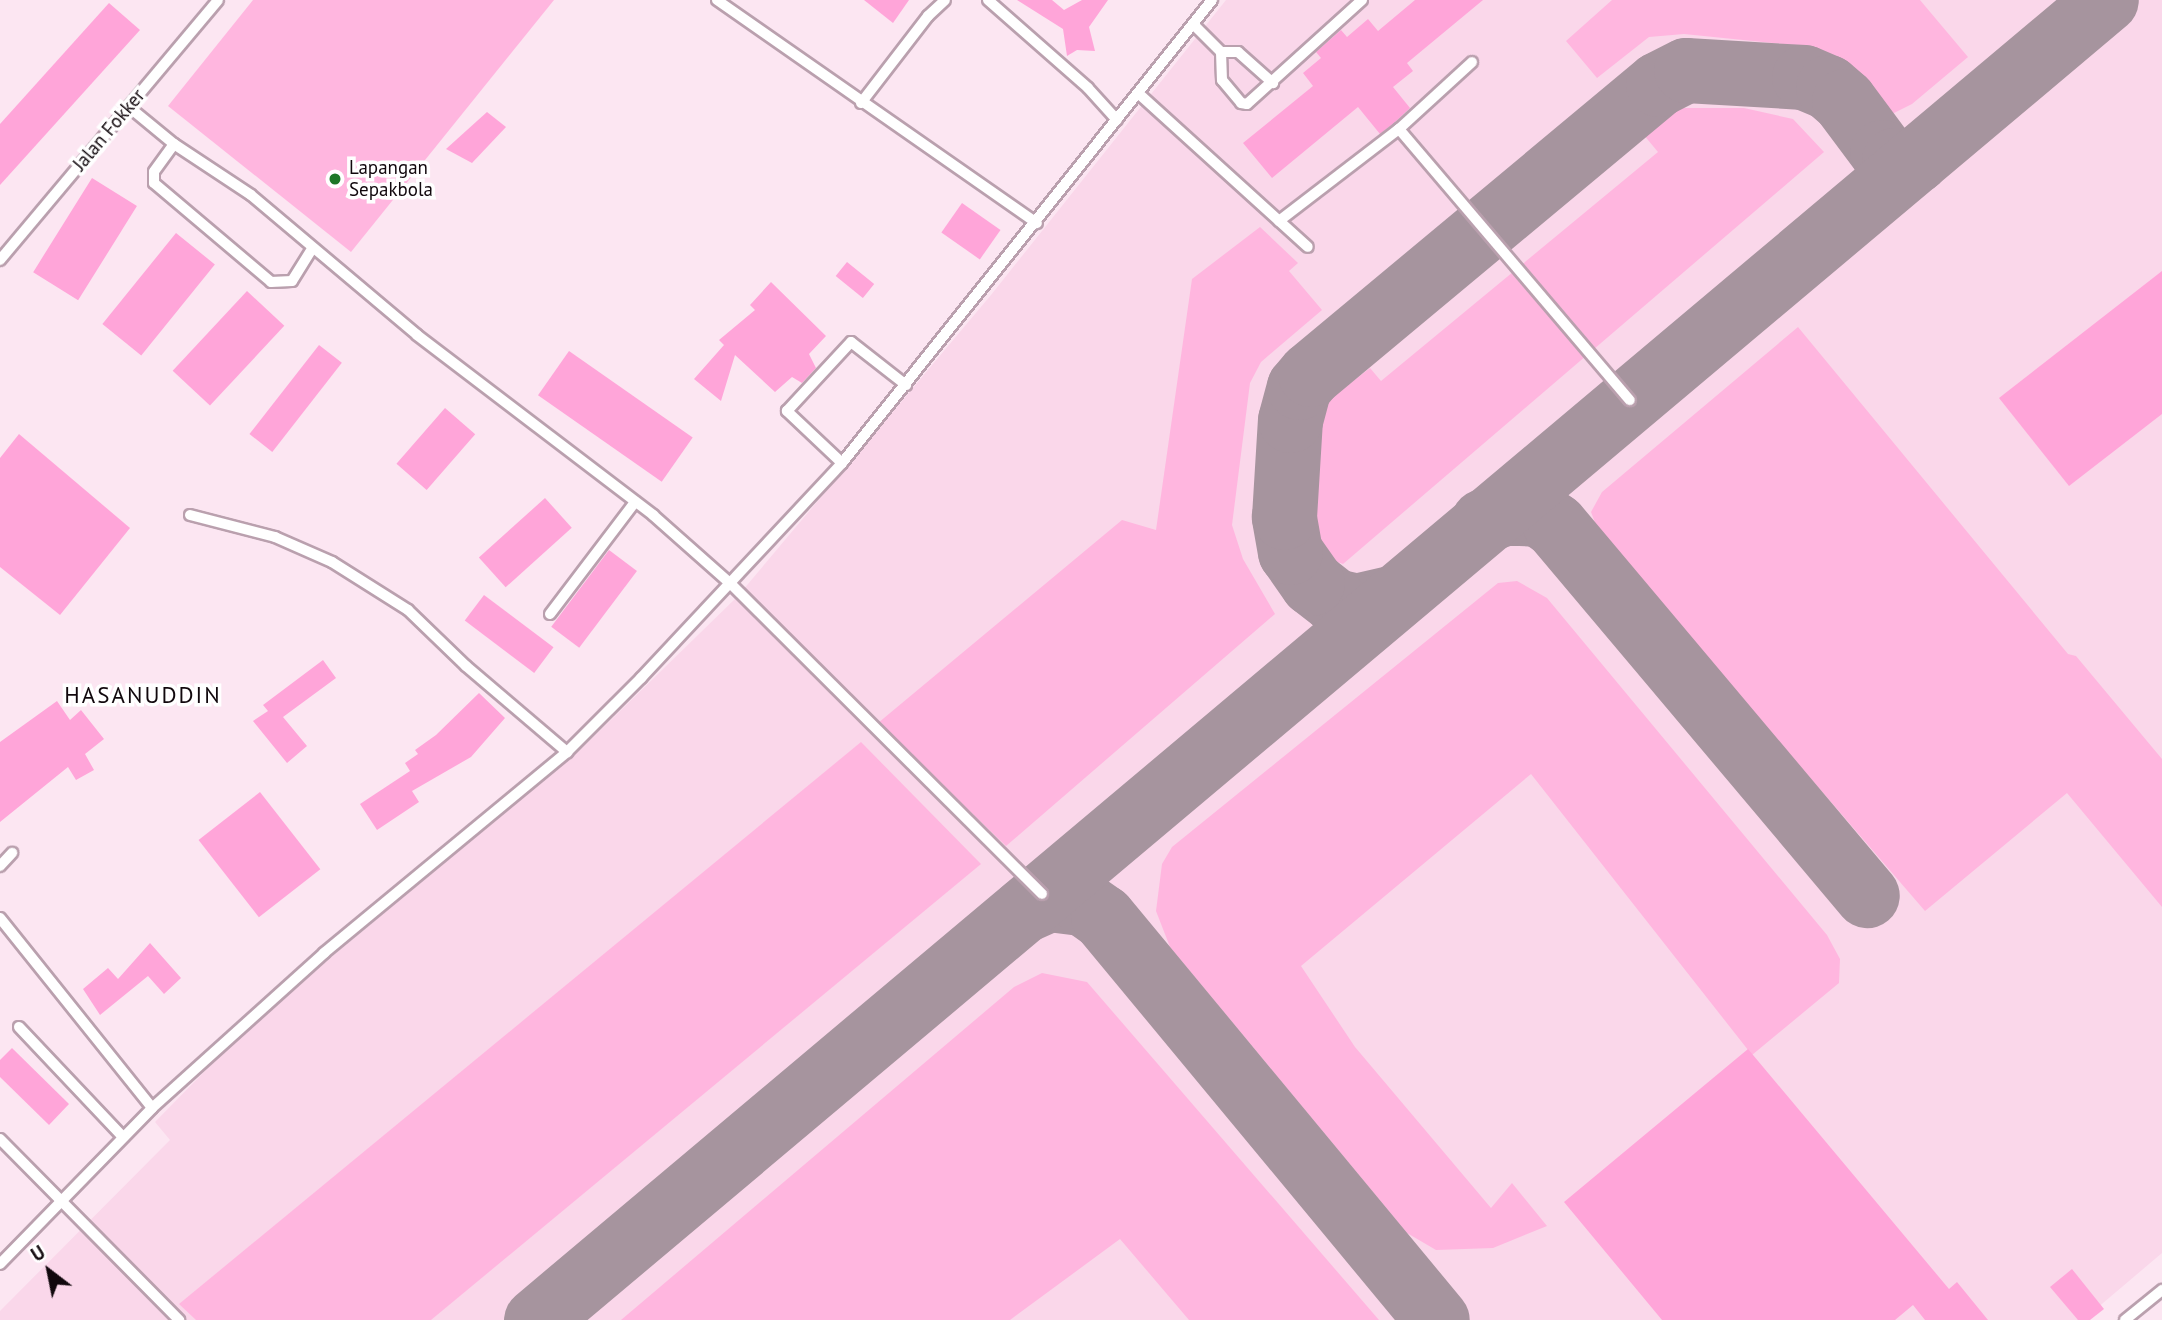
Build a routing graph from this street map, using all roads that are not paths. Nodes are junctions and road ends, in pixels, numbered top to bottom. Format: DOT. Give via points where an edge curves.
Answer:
graph roads {
  1 [pos="218,0"];
  2 [pos="717,0"];
  3 [pos="945,0"];
  4 [pos="988,0"];
  5 [pos="1212,0"];
  6 [pos="1362,0"];
  7 [pos="1193,24"];
  8 [pos="1221,52"];
  9 [pos="1472,62"];
  10 [pos="1273,83"];
  11 [pos="1138,93"];
  12 [pos="861,103"];
  13 [pos="129,107"];
  14 [pos="1117,120"];
  15 [pos="1399,129"];
  16 [pos="174,144"];
  17 [pos="1279,221"];
  18 [pos="1037,223"];
  19 [pos="1308,247"];
  20 [pos="310,250"];
  21 [pos="0,260"];
  22 [pos="906,385"];
  23 [pos="1629,400"];
  24 [pos="842,463"];
  25 [pos="635,502"];
  26 [pos="190,515"];
  27 [pos="730,584"];
  28 [pos="550,614"];
  29 [pos="567,752"];
  30 [pos="12,853"];
  31 [pos="0,866"];
  32 [pos="1042,894"];
  33 [pos="0,918"];
  34 [pos="19,1027"];
  35 [pos="152,1108"];
  36 [pos="124,1137"];
  37 [pos="0,1139"];
  38 [pos="60,1202"];
  39 [pos="0,1264"];
  40 [pos="2162,1290"];
  41 [pos="179,1320"];
  42 [pos="2125,1320"];
  1 -- 13 [label="lane, Jalan Fokker"];
  2 -- 12 [label="lane"];
  3 -- 12 [label="lane"];
  4 -- 14 [label="lane" via="1088,88"];
  5 -- 7 [label="lane"];
  6 -- 10 [label="lane" via="1292,60"];
  7 -- 8 [label="lane"];
  7 -- 11 [label="lane"];
  8 -- 10 [label="lane" via="1238,52"];
  8 -- 10 [label="lane" via="1222,80 1241,103 1253,102"];
  9 -- 15 [label="lane"];
  11 -- 14 [label="lane"];
  11 -- 17 [label="lane"];
  12 -- 18 [label="lane"];
  13 -- 16 [label="lane"];
  13 -- 21 [label="lane, Jalan Fokker"];
  14 -- 18 [label="lane"];
  15 -- 17 [label="lane"];
  15 -- 23 [label="lane"];
  16 -- 20 [label="lane" via="251,195"];
  16 -- 20 [label="lane" via="154,172 154,184 161,194 271,282 292,281"];
  17 -- 19 [label="lane"];
  18 -- 22 [label="lane"];
  20 -- 25 [label="lane"];
  22 -- 24 [label="lane"];
  22 -- 24 [label="lane" via="851,342 787,411"];
  24 -- 27 [label="lane"];
  25 -- 27 [label="lane"];
  25 -- 28 [label="lane"];
  26 -- 29 [label="lane" via="286,542 332,562 408,610"];
  27 -- 29 [label="lane"];
  27 -- 32 [label="lane"];
  29 -- 35 [label="lane" via="324,953"];
  30 -- 31 [label="lane"];
  33 -- 35 [label="lane"];
  34 -- 36 [label="lane"];
  35 -- 36 [label="lane"];
  36 -- 38 [label="lane"];
  37 -- 38 [label="lane"];
  38 -- 39 [label="lane"];
  38 -- 41 [label="lane"];
  40 -- 42 [label="lane"];
}
